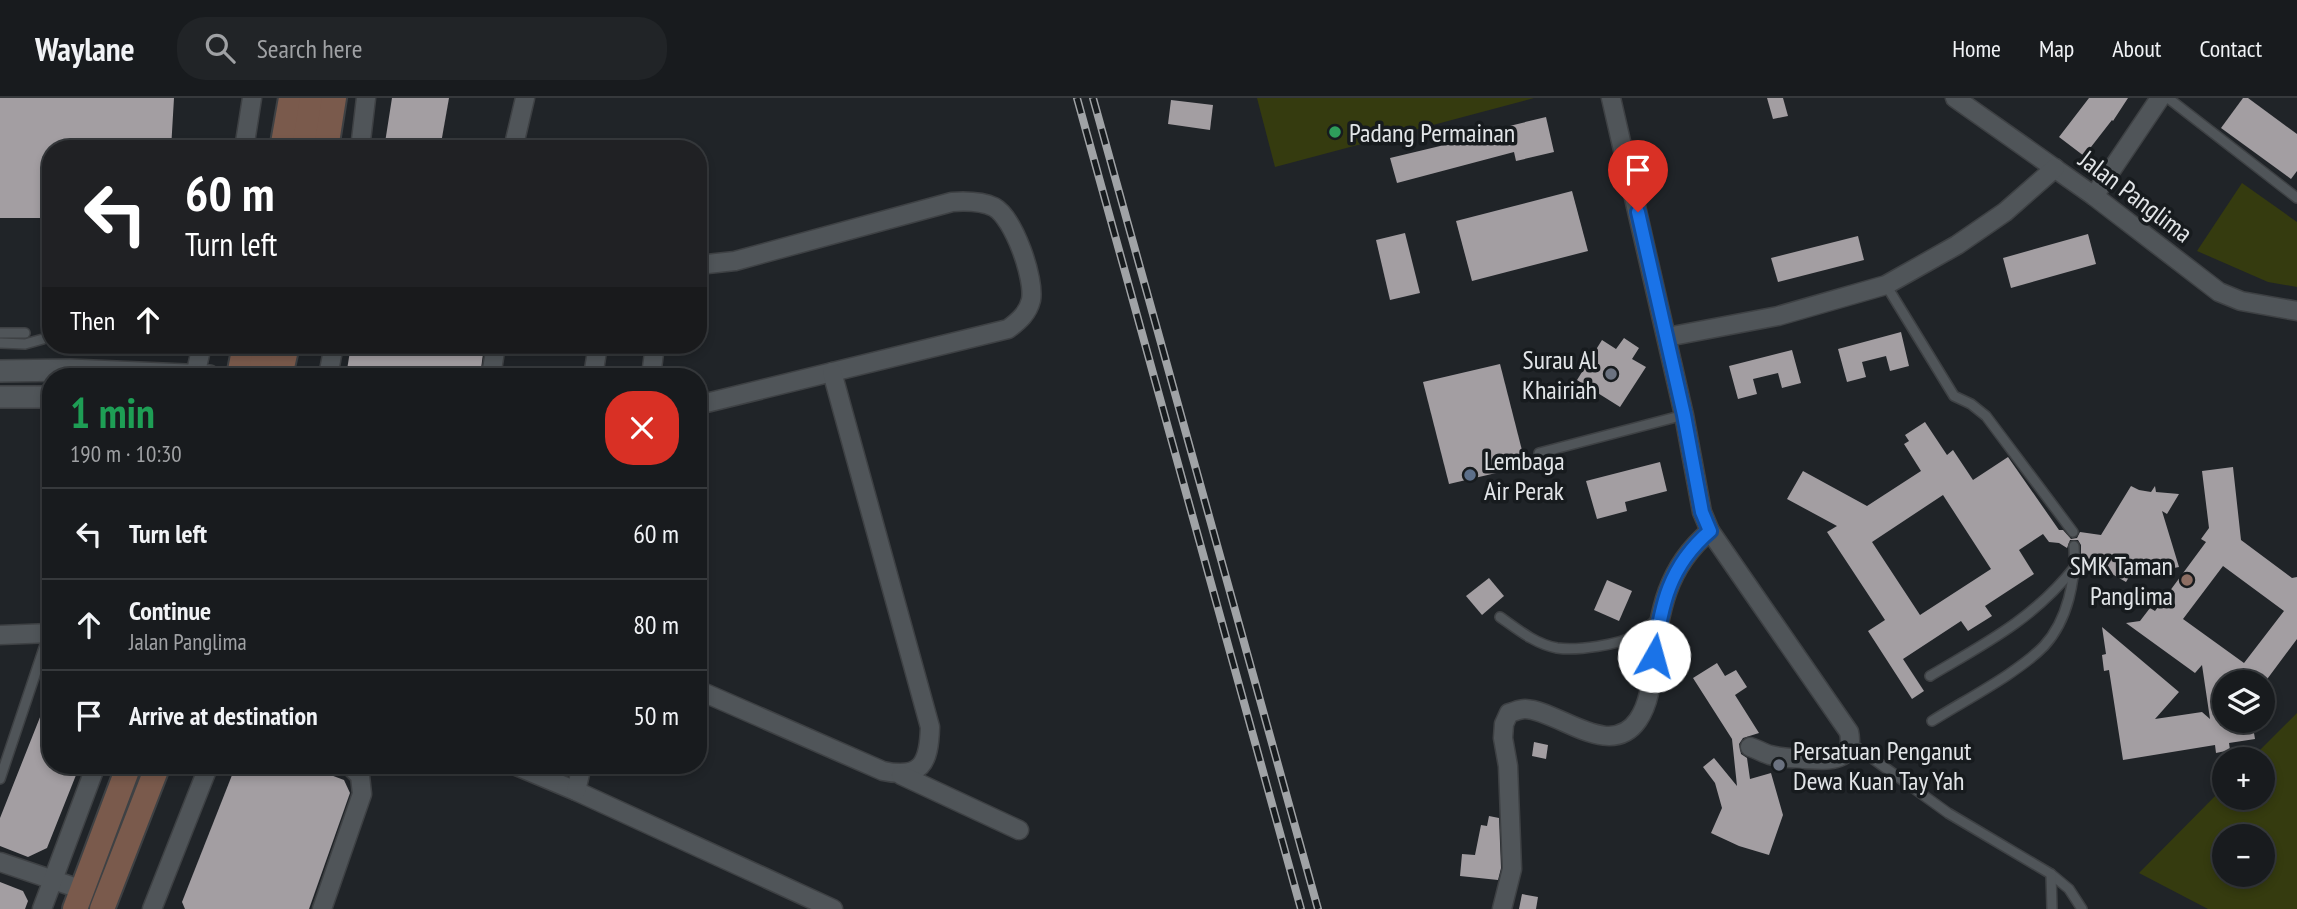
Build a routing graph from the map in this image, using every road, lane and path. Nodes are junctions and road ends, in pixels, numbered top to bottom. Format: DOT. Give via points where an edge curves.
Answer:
graph roads {
  1 [pos="252,98"];
  2 [pos="291,98"];
  3 [pos="312,98"];
  4 [pos="334,98"];
  5 [pos="366,98"];
  6 [pos="525,98"];
  7 [pos="1611,98"];
  8 [pos="1955,98"];
  9 [pos="2160,98"];
  10 [pos="2168,98"];
  11 [pos="245,140"];
  12 [pos="284,140"];
  13 [pos="305,140"];
  14 [pos="327,140"];
  15 [pos="361,140"];
  16 [pos="515,140"];
  17 [pos="2055,168"];
  18 [pos="2094,195"];
  19 [pos="2297,198"];
  20 [pos="707,264"];
  21 [pos="1886,285"];
  22 [pos="2297,311"];
  23 [pos="0,333"];
  24 [pos="25,333"];
  25 [pos="1667,337"];
  26 [pos="42,339"];
  27 [pos="0,343"];
  28 [pos="42,370"];
  29 [pos="0,371"];
  30 [pos="832,372"];
  31 [pos="0,397"];
  32 [pos="42,397"];
  33 [pos="707,403"];
  34 [pos="1684,415"];
  35 [pos="1539,453"];
  36 [pos="1710,531"];
  37 [pos="2073,532"];
  38 [pos="2074,545"];
  39 [pos="2075,567"];
  40 [pos="1500,617"];
  41 [pos="1659,617"];
  42 [pos="42,632"];
  43 [pos="0,635"];
  44 [pos="42,656"];
  45 [pos="1930,676"];
  46 [pos="707,694"];
  47 [pos="1933,721"];
  48 [pos="1851,743"];
  49 [pos="1749,747"];
  50 [pos="93,774"];
  51 [pos="125,774"];
  52 [pos="155,774"];
  53 [pos="205,774"];
  54 [pos="357,774"];
  55 [pos="535,774"];
  56 [pos="580,774"];
  57 [pos="901,775"];
  58 [pos="0,779"];
  59 [pos="576,791"];
  60 [pos="1019,830"];
  61 [pos="0,862"];
  62 [pos="2051,874"];
  63 [pos="53,879"];
  64 [pos="79,899"];
  65 [pos="42,909"];
  66 [pos="102,909"];
  67 [pos="152,909"];
  68 [pos="322,909"];
  69 [pos="833,909"];
  70 [pos="1502,909"];
  71 [pos="2052,909"];
  72 [pos="2082,909"];
  1 -- 11 [label="street"];
  2 -- 12 [label="main road"];
  3 -- 13 [label="main road"];
  4 -- 14 [label="main road"];
  5 -- 15 [label="street"];
  6 -- 16 [label="street"];
  7 -- 25 [label="street"];
  8 -- 17 [label="street, Jalan Panglima"];
  9 -- 18 [label="street"];
  10 -- 19 [label="lane"];
  17 -- 18 [label="street, Jalan Panglima"];
  17 -- 21 [label="street" via="2005,212"];
  18 -- 22 [label="street, Jalan Panglima" via="2219,292 2241,301"];
  20 -- 30 [label="street" via="783,249 952,202 972,201 995,208 1008,220 1031,278 1031,300 1022,318 1008,329"];
  21 -- 25 [label="street" via="1778,316"];
  21 -- 37 [label="lane" via="1954,396 1986,416"];
  23 -- 24 [label="lane"];
  25 -- 34 [label="street"];
  26 -- 27 [label="lane"];
  28 -- 29 [label="street"];
  30 -- 33 [label="street"];
  30 -- 57 [label="street" via="930,727 926,760 916,771"];
  31 -- 32 [label="street"];
  34 -- 35 [label="lane"];
  34 -- 36 [label="street" via="1702,512"];
  36 -- 41 [label="street" via="1683,559"];
  36 -- 48 [label="street" via="1849,732"];
  38 -- 39 [label="lane"];
  39 -- 45 [label="lane" via="2017,624"];
  39 -- 47 [label="lane" via="2072,589 2045,645"];
  40 -- 41 [label="lane" via="1528,637 1556,648 1578,648 1638,635"];
  41 -- 70 [label="street" via="1645,709 1623,733 1606,736 1584,731 1534,710 1509,713 1503,738 1512,869"];
  42 -- 43 [label="street"];
  44 -- 58 [label="lane"];
  46 -- 57 [label="street"];
  48 -- 49 [label="street" via="1839,758 1827,760 1786,758"];
  48 -- 62 [label="lane" via="1948,813"];
  50 -- 63 [label="street"];
  51 -- 64 [label="main road"];
  52 -- 66 [label="main road"];
  53 -- 67 [label="street"];
  54 -- 68 [label="street" via="362,794"];
  55 -- 59 [label="street"];
  56 -- 59 [label="street"];
  57 -- 60 [label="street"];
  59 -- 69 [label="street"];
  61 -- 63 [label="street"];
  62 -- 71 [label="lane"];
  62 -- 72 [label="lane" via="2069,889"];
  63 -- 64 [label="street"];
  63 -- 65 [label="street"];
}
